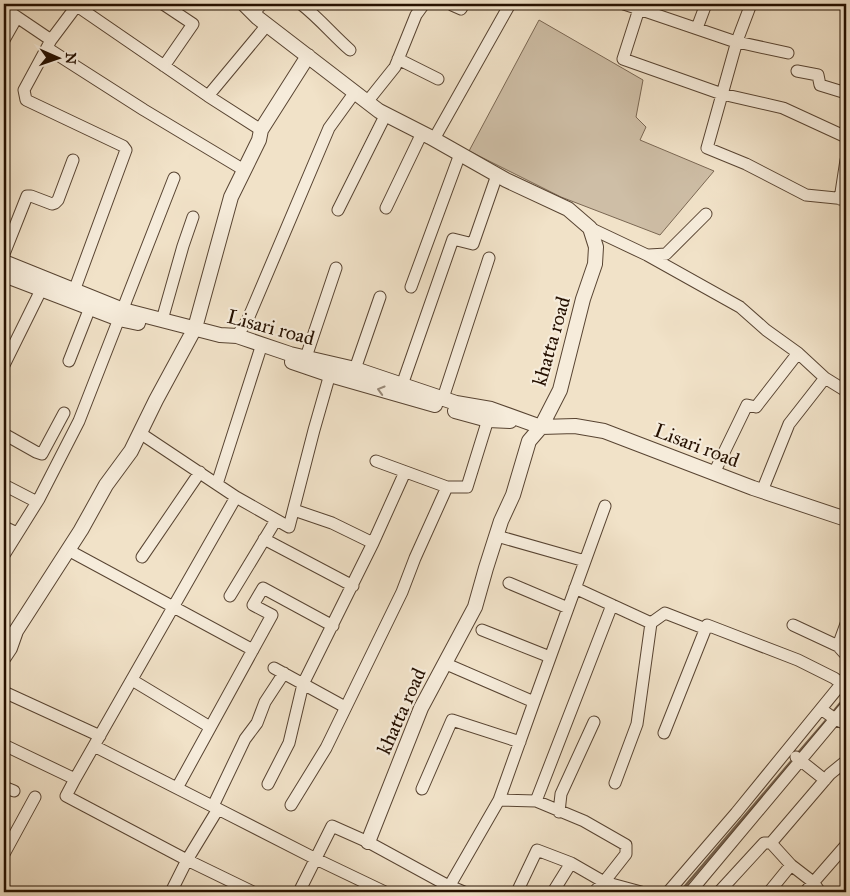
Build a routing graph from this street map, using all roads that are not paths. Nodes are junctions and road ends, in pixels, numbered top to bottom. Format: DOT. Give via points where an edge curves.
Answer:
graph roads {
  1 [pos="76,4"];
  2 [pos="164,4"];
  3 [pos="302,4"];
  4 [pos="424,4"];
  5 [pos="453,4"];
  6 [pos="464,4"];
  7 [pos="510,4"];
  8 [pos="624,4"];
  9 [pos="706,4"];
  10 [pos="751,4"];
  11 [pos="253,7"];
  12 [pos="4,8"];
  13 [pos="639,9"];
  14 [pos="17,18"];
  15 [pos="267,24"];
  16 [pos="696,28"];
  17 [pos="4,40"];
  18 [pos="737,41"];
  19 [pos="49,44"];
  20 [pos="350,50"];
  21 [pos="788,53"];
  22 [pos="308,56"];
  23 [pos="398,59"];
  24 [pos="164,66"];
  25 [pos="797,71"];
  26 [pos="438,79"];
  27 [pos="354,92"];
  28 [pos="846,93"];
  29 [pos="722,94"];
  30 [pos="208,96"];
  31 [pos="367,102"];
  32 [pos="386,114"];
  33 [pos="261,130"];
  34 [pos="428,136"];
  35 [pos="846,137"];
  36 [pos="460,154"];
  37 [pos="73,160"];
  38 [pos="846,160"];
  39 [pos="244,170"];
  40 [pos="497,175"];
  41 [pos="174,178"];
  42 [pos="843,199"];
  43 [pos="386,208"];
  44 [pos="338,210"];
  45 [pos="706,214"];
  46 [pos="193,217"];
  47 [pos="590,228"];
  48 [pos="4,254"];
  49 [pos="647,255"];
  50 [pos="489,258"];
  51 [pos="4,262"];
  52 [pos="336,268"];
  53 [pos="4,275"];
  54 [pos="44,284"];
  55 [pos="411,287"];
  56 [pos="74,291"];
  57 [pos="380,297"];
  58 [pos="91,303"];
  59 [pos="121,314"];
  60 [pos="162,320"];
  61 [pos="193,332"];
  62 [pos="237,336"];
  63 [pos="261,348"];
  64 [pos="798,353"];
  65 [pos="306,358"];
  66 [pos="69,361"];
  67 [pos="4,365"];
  68 [pos="355,369"];
  69 [pos="332,370"];
  70 [pos="825,378"];
  71 [pos="402,385"];
  72 [pos="846,391"];
  73 [pos="443,398"];
  74 [pos="64,413"];
  75 [pos="490,415"];
  76 [pos="536,425"];
  77 [pos="140,433"];
  78 [pos="4,434"];
  79 [pos="376,461"];
  80 [pos="200,472"];
  81 [pos="405,472"];
  82 [pos="714,473"];
  83 [pos="217,484"];
  84 [pos="4,485"];
  85 [pos="447,487"];
  86 [pos="762,491"];
  87 [pos="236,497"];
  88 [pos="37,502"];
  89 [pos="605,506"];
  90 [pos="294,510"];
  91 [pos="846,519"];
  92 [pos="276,520"];
  93 [pos="4,527"];
  94 [pos="17,533"];
  95 [pos="497,536"];
  96 [pos="264,539"];
  97 [pos="373,543"];
  98 [pos="68,550"];
  99 [pos="4,556"];
  100 [pos="142,557"];
  101 [pos="585,561"];
  102 [pos="510,583"];
  103 [pos="352,586"];
  104 [pos="575,588"];
  105 [pos="230,596"];
  106 [pos="612,605"];
  107 [pos="174,606"];
  108 [pos="568,608"];
  109 [pos="651,623"];
  110 [pos="846,624"];
  111 [pos="793,625"];
  112 [pos="333,626"];
  113 [pos="706,629"];
  114 [pos="482,630"];
  115 [pos="253,650"];
  116 [pos="842,651"];
  117 [pos="4,656"];
  118 [pos="550,657"];
  119 [pos="444,663"];
  120 [pos="132,680"];
  121 [pos="845,683"];
  122 [pos="304,684"];
  123 [pos="4,692"];
  124 [pos="534,702"];
  125 [pos="846,706"];
  126 [pos="345,707"];
  127 [pos="821,709"];
  128 [pos="835,719"];
  129 [pos="594,722"];
  130 [pos="846,724"];
  131 [pos="210,726"];
  132 [pos="664,733"];
  133 [pos="100,736"];
  134 [pos="520,742"];
  135 [pos="4,745"];
  136 [pos="94,746"];
  137 [pos="787,750"];
  138 [pos="801,761"];
  139 [pos="846,761"];
  140 [pos="75,779"];
  141 [pos="825,780"];
  142 [pos="615,783"];
  143 [pos="268,784"];
  144 [pos="178,788"];
  145 [pos="422,789"];
  146 [pos="35,797"];
  147 [pos="499,800"];
  148 [pos="536,801"];
  149 [pos="291,805"];
  150 [pos="216,808"];
  151 [pos="559,812"];
  152 [pos="368,842"];
  153 [pos="771,843"];
  154 [pos="846,845"];
  155 [pos="4,854"];
  156 [pos="316,859"];
  157 [pos="187,860"];
  158 [pos="571,863"];
  159 [pos="791,864"];
  160 [pos="604,882"];
  161 [pos="813,882"];
  162 [pos="450,885"];
  163 [pos="692,890"];
  164 [pos="171,892"];
  165 [pos="253,892"];
  166 [pos="299,892"];
  167 [pos="385,892"];
  168 [pos="464,892"];
  169 [pos="517,892"];
  170 [pos="553,892"];
  171 [pos="594,892"];
  172 [pos="641,892"];
  173 [pos="668,892"];
  174 [pos="720,892"];
  175 [pos="769,892"];
  176 [pos="805,892"];
  177 [pos="820,892"];
  1 -- 19 [label="street"];
  1 -- 24 [label="street"];
  2 -- 24 [label="street" via="193,24"];
  3 -- 20 [label="street"];
  4 -- 23 [label="street" via="416,15"];
  5 -- 6 [label="street" via="461,9"];
  7 -- 34 [label="street"];
  8 -- 13 [label="street"];
  9 -- 16 [label="street"];
  10 -- 18 [label="street"];
  11 -- 15 [label="street"];
  12 -- 14 [label="street"];
  13 -- 16 [label="street"];
  13 -- 29 [label="street" via="623,59"];
  14 -- 17 [label="street"];
  14 -- 19 [label="street"];
  15 -- 22 [label="street"];
  15 -- 30 [label="street"];
  16 -- 18 [label="street"];
  18 -- 21 [label="street"];
  18 -- 29 [label="street"];
  19 -- 39 [label="street" via="144,110"];
  19 -- 56 [label="street" via="24,90 26,100 126,150"];
  22 -- 27 [label="street"];
  22 -- 33 [label="street"];
  23 -- 26 [label="street"];
  23 -- 31 [label="street"];
  24 -- 30 [label="street"];
  25 -- 28 [label="street" via="818,75 820,86"];
  27 -- 31 [label="street"];
  27 -- 62 [label="street" via="329,128 248,319"];
  29 -- 35 [label="street" via="783,108"];
  29 -- 42 [label="street" via="707,148 806,195"];
  30 -- 33 [label="street"];
  31 -- 32 [label="street"];
  32 -- 34 [label="street"];
  32 -- 44 [label="street"];
  33 -- 39 [label="street"];
  34 -- 36 [label="street"];
  34 -- 43 [label="street"];
  36 -- 40 [label="street"];
  36 -- 55 [label="street"];
  37 -- 48 [label="street" via="56,203 27,196"];
  38 -- 42 [label="street"];
  39 -- 61 [label="street" via="231,196"];
  40 -- 47 [label="street" via="568,209"];
  40 -- 71 [label="street" via="473,244 453,238"];
  41 -- 59 [label="street"];
  45 -- 49 [label="street" via="666,254"];
  46 -- 60 [label="street"];
  47 -- 49 [label="street"];
  47 -- 76 [label="street, khatta road" via="596,247 595,264 560,390"];
  49 -- 64 [label="street" via="740,307"];
  50 -- 73 [label="street"];
  51 -- 54 [label="street, Lisari road"];
  52 -- 65 [label="street"];
  53 -- 54 [label="street, Lisari road"];
  54 -- 56 [label="street, Lisari road"];
  54 -- 58 [label="street, Lisari road"];
  54 -- 67 [label="street"];
  56 -- 58 [label="street, Lisari road"];
  57 -- 68 [label="street"];
  58 -- 59 [label="street, Lisari road"];
  58 -- 66 [label="street"];
  59 -- 60 [label="street, Lisari road"];
  59 -- 61 [label="street, Lisari road"];
  59 -- 88 [label="street" via="79,421"];
  60 -- 61 [label="street, Lisari road"];
  61 -- 62 [label="street, Lisari road"];
  61 -- 63 [label="street, Lisari road"];
  61 -- 77 [label="street"];
  62 -- 63 [label="street, Lisari road"];
  63 -- 65 [label="street, Lisari road"];
  63 -- 69 [label="street, Lisari road"];
  63 -- 83 [label="street"];
  64 -- 70 [label="street"];
  64 -- 82 [label="street" via="756,407 747,405"];
  65 -- 69 [label="street, Lisari road"];
  68 -- 69 [label="street, Lisari road"];
  68 -- 71 [label="street, Lisari road"];
  75 -- 69 [label="street, Lisari road, one-way"];
  69 -- 90 [label="street"];
  70 -- 72 [label="street"];
  70 -- 86 [label="street" via="789,424"];
  71 -- 73 [label="street, Lisari road"];
  73 -- 75 [label="street, Lisari road"];
  74 -- 78 [label="street" via="42,454"];
  75 -- 76 [label="street, Lisari road"];
  75 -- 85 [label="street" via="467,487"];
  76 -- 82 [label="street, Lisari road" via="604,431"];
  76 -- 95 [label="street, khatta road"];
  77 -- 80 [label="street"];
  77 -- 98 [label="street"];
  79 -- 81 [label="street"];
  80 -- 83 [label="street"];
  80 -- 100 [label="street"];
  81 -- 85 [label="street"];
  81 -- 97 [label="street"];
  82 -- 86 [label="street, Lisari road"];
  83 -- 87 [label="street"];
  84 -- 88 [label="street"];
  85 -- 126 [label="street" via="402,592"];
  86 -- 91 [label="street, Lisari road"];
  87 -- 92 [label="street"];
  87 -- 107 [label="street"];
  88 -- 94 [label="street"];
  89 -- 101 [label="street"];
  90 -- 92 [label="street" via="289,527"];
  90 -- 97 [label="street" via="332,523"];
  92 -- 96 [label="street"];
  93 -- 94 [label="street"];
  94 -- 99 [label="street"];
  95 -- 101 [label="street"];
  95 -- 119 [label="street, khatta road" via="475,607"];
  96 -- 103 [label="street"];
  96 -- 105 [label="street"];
  97 -- 103 [label="street"];
  98 -- 107 [label="street"];
  98 -- 117 [label="street" via="16,631"];
  101 -- 104 [label="street"];
  102 -- 108 [label="street"];
  103 -- 112 [label="street"];
  104 -- 106 [label="street"];
  104 -- 108 [label="street"];
  106 -- 109 [label="street"];
  106 -- 148 [label="street"];
  107 -- 115 [label="street"];
  107 -- 120 [label="street"];
  108 -- 118 [label="street"];
  109 -- 113 [label="street" via="665,613"];
  109 -- 142 [label="street" via="637,724"];
  110 -- 116 [label="street"];
  111 -- 116 [label="street"];
  112 -- 115 [label="street" via="263,588 253,605 272,615"];
  112 -- 122 [label="street"];
  113 -- 121 [label="street" via="708,626 798,660"];
  113 -- 132 [label="street"];
  114 -- 118 [label="street"];
  115 -- 131 [label="street"];
  118 -- 124 [label="street"];
  119 -- 124 [label="street"];
  119 -- 152 [label="street, khatta road" via="421,708"];
  120 -- 131 [label="street"];
  120 -- 133 [label="street"];
  121 -- 127 [label="street"];
  122 -- 126 [label="street"];
  122 -- 143 [label="street" via="289,742"];
  122 -- 150 [label="street" via="279,671"];
  123 -- 133 [label="street"];
  124 -- 134 [label="street"];
  125 -- 128 [label="street"];
  126 -- 149 [label="street" via="326,748"];
  127 -- 128 [label="street"];
  127 -- 137 [label="street"];
  128 -- 130 [label="street"];
  128 -- 138 [label="street"];
  129 -- 151 [label="street" via="561,794"];
  131 -- 144 [label="street"];
  133 -- 136 [label="street"];
  134 -- 145 [label="street" via="452,720"];
  134 -- 147 [label="street"];
  135 -- 140 [label="street"];
  136 -- 140 [label="street"];
  136 -- 144 [label="street"];
  137 -- 138 [label="street"];
  137 -- 173 [label="street"];
  138 -- 141 [label="street"];
  138 -- 163 [label="street"];
  139 -- 141 [label="street"];
  140 -- 157 [label="street" via="66,796"];
  141 -- 153 [label="street"];
  144 -- 150 [label="street"];
  146 -- 155 [label="street"];
  147 -- 148 [label="street"];
  147 -- 162 [label="street"];
  148 -- 151 [label="street"];
  150 -- 156 [label="street"];
  150 -- 157 [label="street"];
  151 -- 160 [label="street" via="584,821 626,845 626,854"];
  152 -- 156 [label="street" via="332,826"];
  152 -- 162 [label="street"];
  153 -- 159 [label="street"];
  153 -- 174 [label="street" via="764,843"];
  154 -- 161 [label="street"];
  156 -- 166 [label="street"];
  156 -- 167 [label="street"];
  157 -- 164 [label="street"];
  157 -- 165 [label="street"];
  158 -- 160 [label="street"];
  158 -- 169 [label="street" via="537,850"];
  158 -- 170 [label="street"];
  159 -- 161 [label="street"];
  159 -- 175 [label="street"];
  160 -- 171 [label="street"];
  160 -- 172 [label="street"];
  161 -- 176 [label="street"];
  161 -- 177 [label="street"];
  162 -- 168 [label="street"];
}
